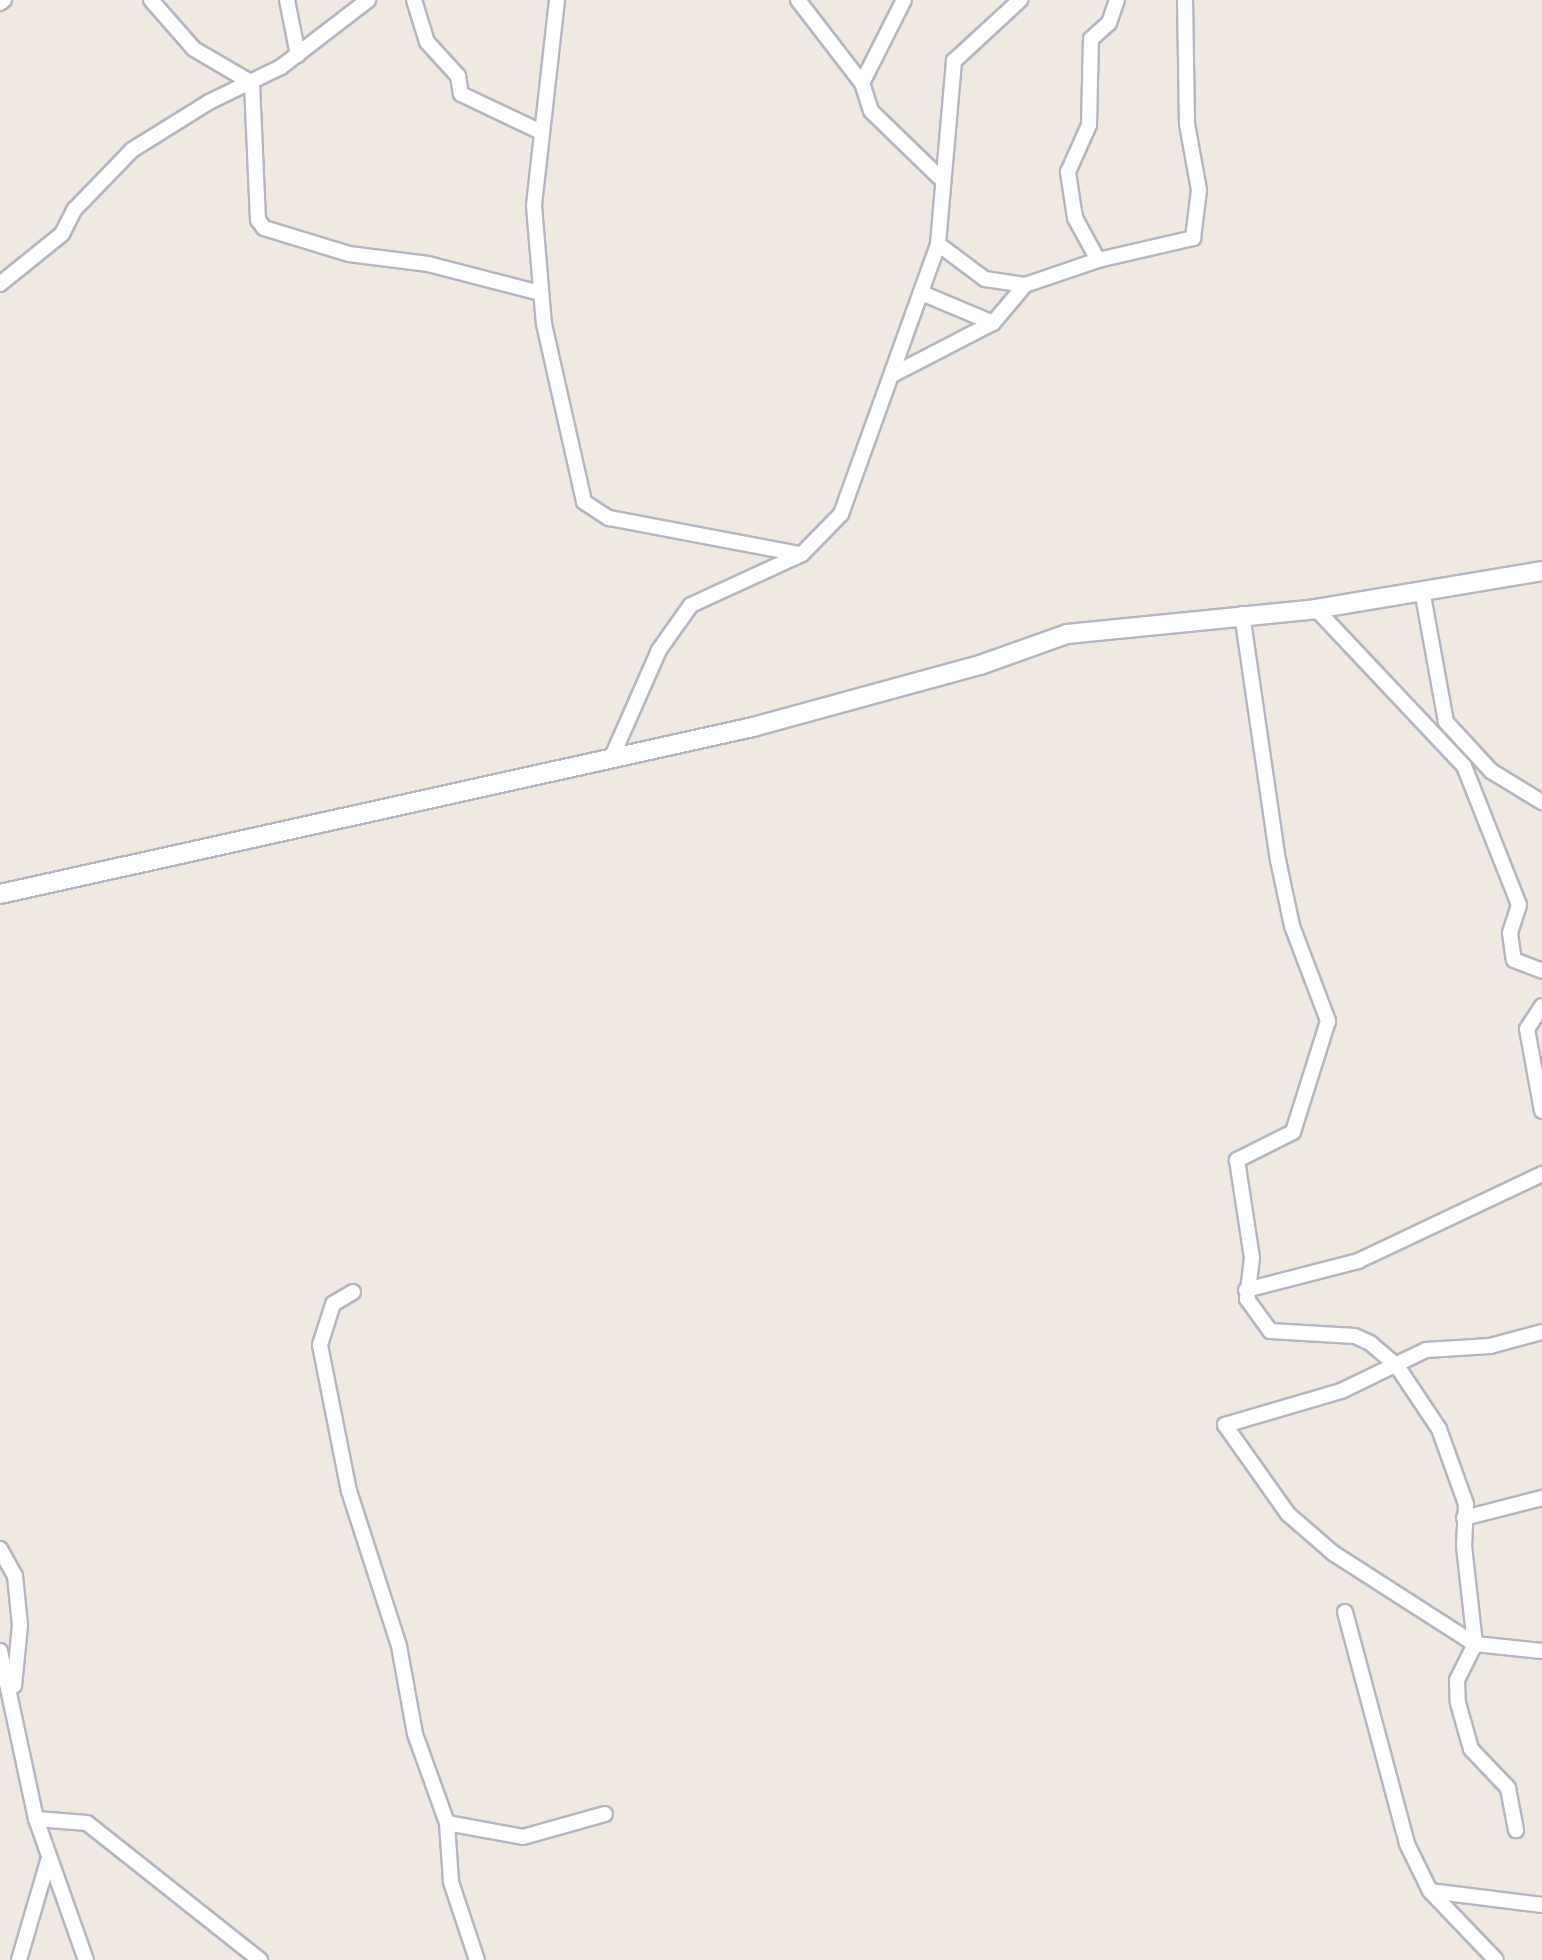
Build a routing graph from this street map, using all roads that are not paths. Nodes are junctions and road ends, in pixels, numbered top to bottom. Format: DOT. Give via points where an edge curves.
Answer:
graph roads {
  1 [pos="5,0"];
  2 [pos="151,0"];
  3 [pos="287,0"];
  4 [pos="368,0"];
  5 [pos="414,0"];
  6 [pos="557,0"];
  7 [pos="799,0"];
  8 [pos="904,0"];
  9 [pos="1020,0"];
  10 [pos="1117,0"];
  11 [pos="1175,0"];
  12 [pos="1185,0"];
  13 [pos="0,3"];
  14 [pos="298,55"];
  15 [pos="252,83"];
  16 [pos="862,83"];
  17 [pos="539,131"];
  18 [pos="939,177"];
  19 [pos="938,244"];
  20 [pos="1098,260"];
  21 [pos="0,284"];
  22 [pos="1025,285"];
  23 [pos="540,293"];
  24 [pos="924,294"];
  25 [pos="993,323"];
  26 [pos="894,374"];
  27 [pos="802,554"];
  28 [pos="1542,571"];
  29 [pos="1422,590"];
  30 [pos="1317,609"];
  31 [pos="1242,614"];
  32 [pos="611,759"];
  33 [pos="1542,802"];
  34 [pos="0,894"];
  35 [pos="1542,971"];
  36 [pos="1542,1006"];
  37 [pos="1542,1111"];
  38 [pos="1542,1174"];
  39 [pos="1246,1290"];
  40 [pos="353,1292"];
  41 [pos="1542,1332"];
  42 [pos="1397,1366"];
  43 [pos="1542,1498"];
  44 [pos="1464,1518"];
  45 [pos="0,1549"];
  46 [pos="1346,1612"];
  47 [pos="1475,1644"];
  48 [pos="0,1651"];
  49 [pos="1542,1651"];
  50 [pos="13,1690"];
  51 [pos="605,1814"];
  52 [pos="36,1819"];
  53 [pos="447,1823"];
  54 [pos="1516,1830"];
  55 [pos="48,1861"];
  56 [pos="1430,1891"];
  57 [pos="1542,1905"];
  58 [pos="1482,1954"];
  59 [pos="19,1960"];
  60 [pos="86,1960"];
  61 [pos="260,1960"];
  62 [pos="476,1960"];
  63 [pos="1496,1960"];
  1 -- 13 [label="street"];
  2 -- 15 [label="street" via="194,49"];
  3 -- 14 [label="street"];
  4 -- 14 [label="street"];
  5 -- 17 [label="street" via="427,42 458,76 461,94"];
  6 -- 17 [label="street" via="553,77"];
  7 -- 16 [label="street"];
  8 -- 16 [label="street"];
  9 -- 18 [label="street" via="954,61 950,131"];
  10 -- 20 [label="street" via="1109,23 1091,39 1089,125 1068,172 1075,218"];
  11 -- 12 [label="street"];
  12 -- 20 [label="street" via="1197,226 1193,238"];
  14 -- 15 [label="street"];
  15 -- 21 [label="street" via="132,150 83,200 55,241"];
  15 -- 23 [label="street" via="258,220 264,228 349,254 428,264"];
  16 -- 18 [label="street" via="871,111"];
  17 -- 23 [label="street" via="534,206"];
  18 -- 19 [label="street"];
  19 -- 22 [label="street" via="985,279"];
  19 -- 24 [label="street"];
  20 -- 22 [label="street"];
  22 -- 25 [label="street"];
  23 -- 27 [label="street" via="588,507 609,518"];
  24 -- 25 [label="street"];
  24 -- 26 [label="street"];
  25 -- 26 [label="street"];
  26 -- 27 [label="street" via="841,514"];
  27 -- 32 [label="street" via="691,605 659,650"];
  28 -- 29 [label="street"];
  29 -- 30 [label="street"];
  29 -- 33 [label="street" via="1446,722 1491,771"];
  30 -- 31 [label="street"];
  30 -- 35 [label="street" via="1464,766 1519,905 1510,933 1514,960"];
  31 -- 32 [label="street" via="1067,634 980,665"];
  31 -- 39 [label="street" via="1283,887 1328,1021 1293,1132 1237,1160 1252,1258"];
  32 -- 34 [label="street"];
  36 -- 37 [label="street" via="1527,1029"];
  38 -- 39 [label="street" via="1358,1261"];
  39 -- 42 [label="street" via="1270,1331 1361,1337"];
  40 -- 53 [label="street" via="333,1304 320,1345 349,1491 399,1646 415,1734"];
  41 -- 42 [label="street" via="1490,1346 1433,1348"];
  42 -- 44 [label="street" via="1439,1430 1466,1504"];
  42 -- 47 [label="street" via="1341,1391 1225,1425 1288,1514 1333,1553"];
  43 -- 44 [label="street"];
  44 -- 47 [label="street"];
  45 -- 50 [label="street" via="15,1576 20,1625"];
  46 -- 56 [label="street" via="1407,1844"];
  47 -- 49 [label="street"];
  47 -- 54 [label="street" via="1457,1680 1458,1703 1471,1749 1508,1788"];
  48 -- 50 [label="street"];
  50 -- 52 [label="street"];
  51 -- 53 [label="street" via="523,1837"];
  52 -- 55 [label="street"];
  52 -- 61 [label="street" via="87,1823"];
  53 -- 62 [label="street" via="451,1882"];
  55 -- 59 [label="street"];
  55 -- 60 [label="street"];
  56 -- 57 [label="street"];
  56 -- 58 [label="street"];
  58 -- 63 [label="street"];
}
